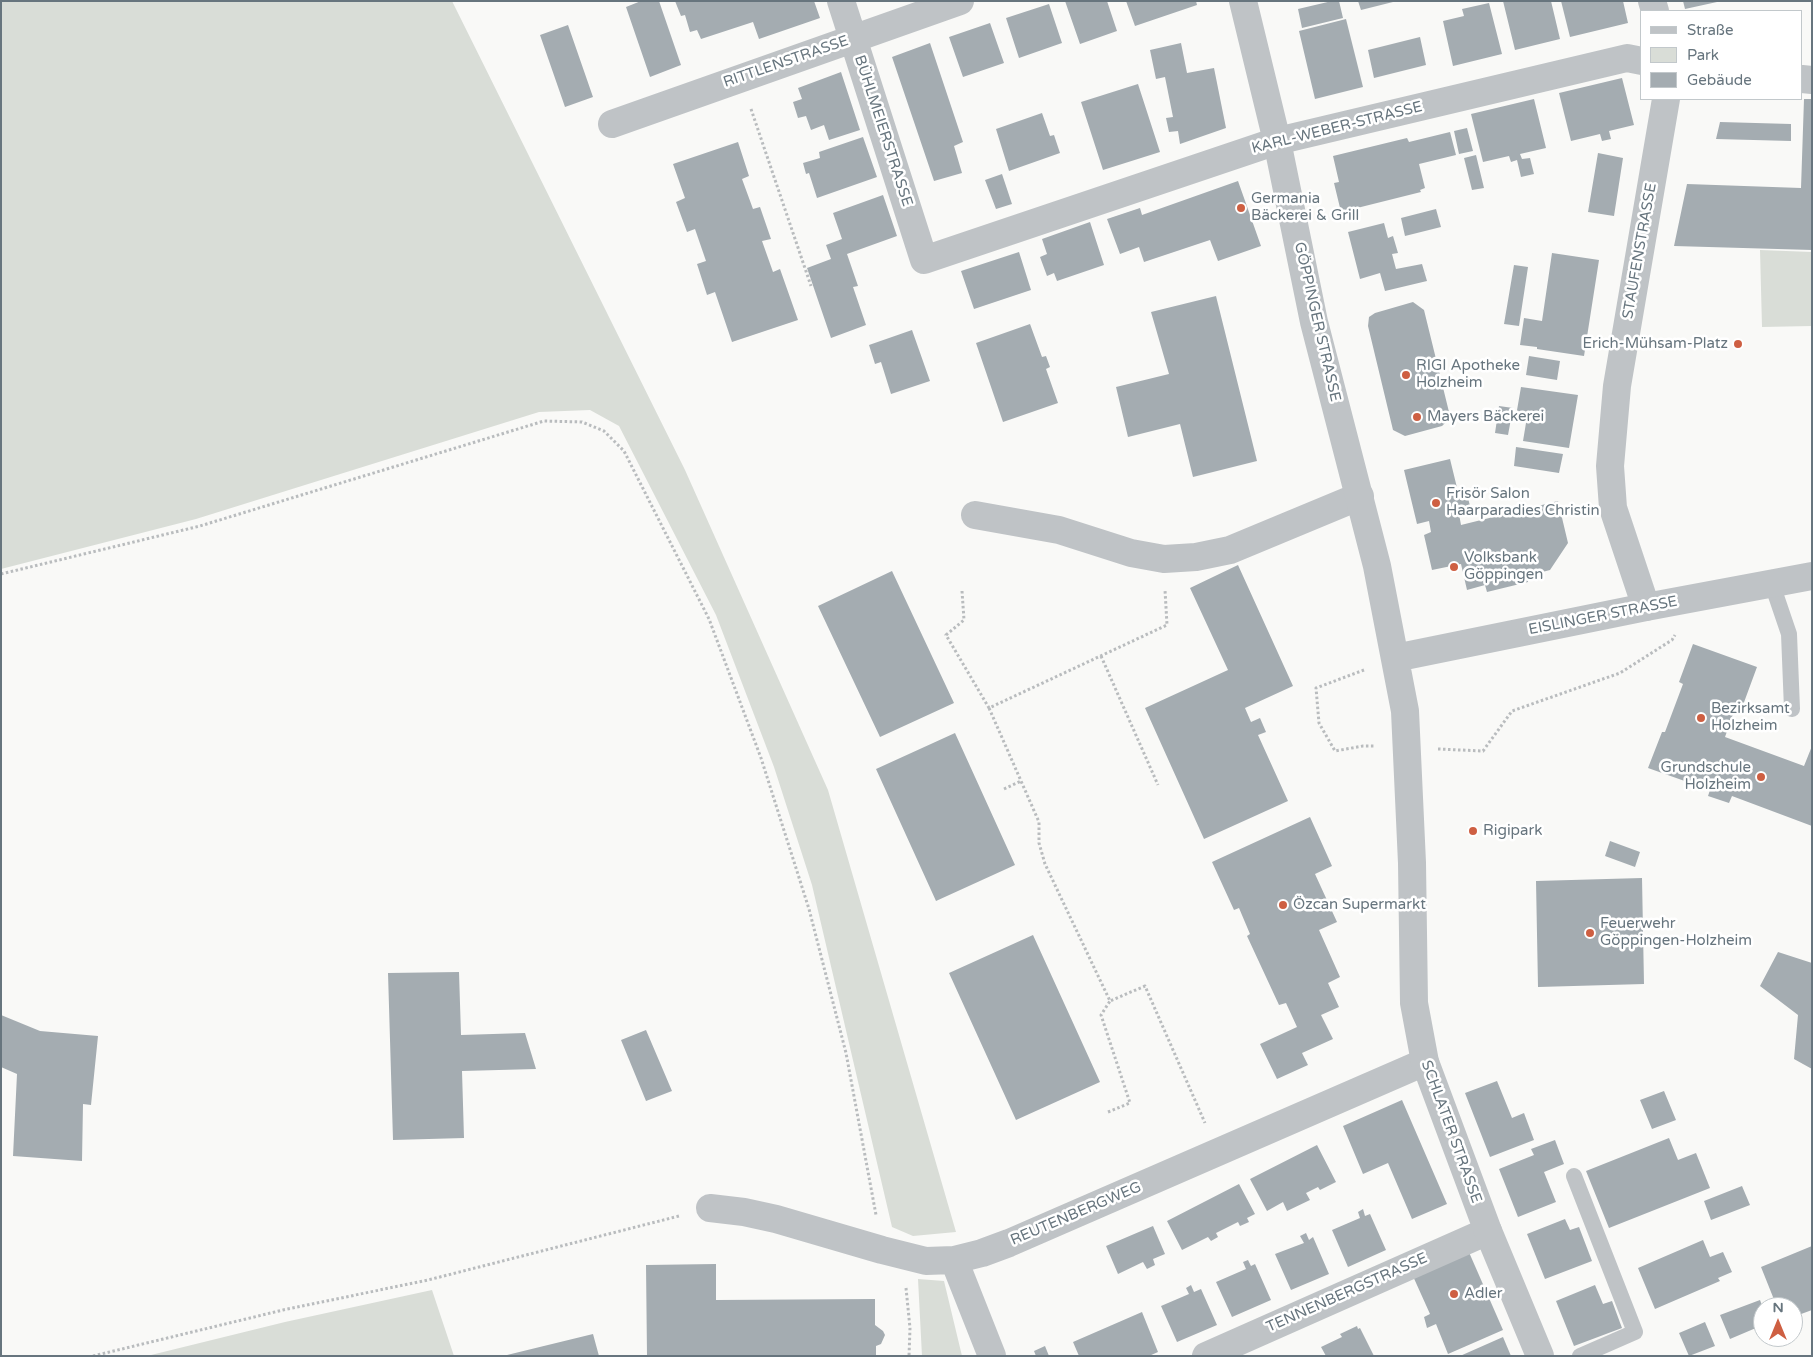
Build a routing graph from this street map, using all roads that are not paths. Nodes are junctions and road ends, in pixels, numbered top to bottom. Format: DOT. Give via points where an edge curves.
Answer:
graph roads {
  1 [pos="841,1"];
  2 [pos="960,1"];
  3 [pos="1243,1"];
  4 [pos="853,39"];
  5 [pos="1640,61"];
  6 [pos="1666,100"];
  7 [pos="612,124"];
  8 [pos="1277,141"];
  9 [pos="924,260"];
  10 [pos="1360,496"];
  11 [pos="975,515"];
  12 [pos="1812,576"];
  13 [pos="1772,584"];
  14 [pos="1646,607"];
  15 [pos="1395,658"];
  16 [pos="1792,709"];
  17 [pos="1425,1062"];
  18 [pos="1574,1176"];
  19 [pos="710,1208"];
  20 [pos="1488,1231"];
  21 [pos="954,1260"];
  22 [pos="992,1356"];
  23 [pos="1206,1356"];
  24 [pos="1540,1356"];
  25 [pos="1580,1356"];
  1 -- 4 [label="street, BÜHLMEIERSTRASSE"];
  2 -- 4 [label="street, RITTLENSTRASSE"];
  3 -- 8 [label="street, GÖPPINGER STRASSE"];
  4 -- 7 [label="street, RITTLENSTRASSE"];
  4 -- 9 [label="street, BÜHLMEIERSTRASSE"];
  5 -- 8 [label="street, KARL-WEBER-STRASSE" via="1627,58"];
  6 -- 14 [label="street, STAUFENSTRASSE" via="1616,386 1610,466 1613,508"];
  8 -- 9 [label="street, KARL-WEBER-STRASSE"];
  8 -- 10 [label="street, GÖPPINGER STRASSE" via="1314,322"];
  10 -- 11 [label="street" via="1230,550 1164,559 1131,553 1059,530"];
  10 -- 15 [label="street, GÖPPINGER STRASSE"];
  12 -- 13 [label="street, EISLINGER STRASSE"];
  13 -- 14 [label="street, EISLINGER STRASSE"];
  13 -- 16 [label="lane" via="1789,634"];
  14 -- 15 [label="street, EISLINGER STRASSE"];
  15 -- 17 [label="street, SCHLATER STRASSE" via="1408,748 1414,1003"];
  17 -- 20 [label="street, SCHLATER STRASSE"];
  17 -- 21 [label="street, REUTENBERGWEG" via="1009,1243"];
  18 -- 25 [label="lane" via="1635,1332"];
  19 -- 21 [label="street, REUTENBERGWEG" via="776,1219 926,1261"];
  20 -- 23 [label="street, TENNENBERGSTRASSE"];
  20 -- 24 [label="street, SCHLATER STRASSE"];
  21 -- 22 [label="street"];
}
